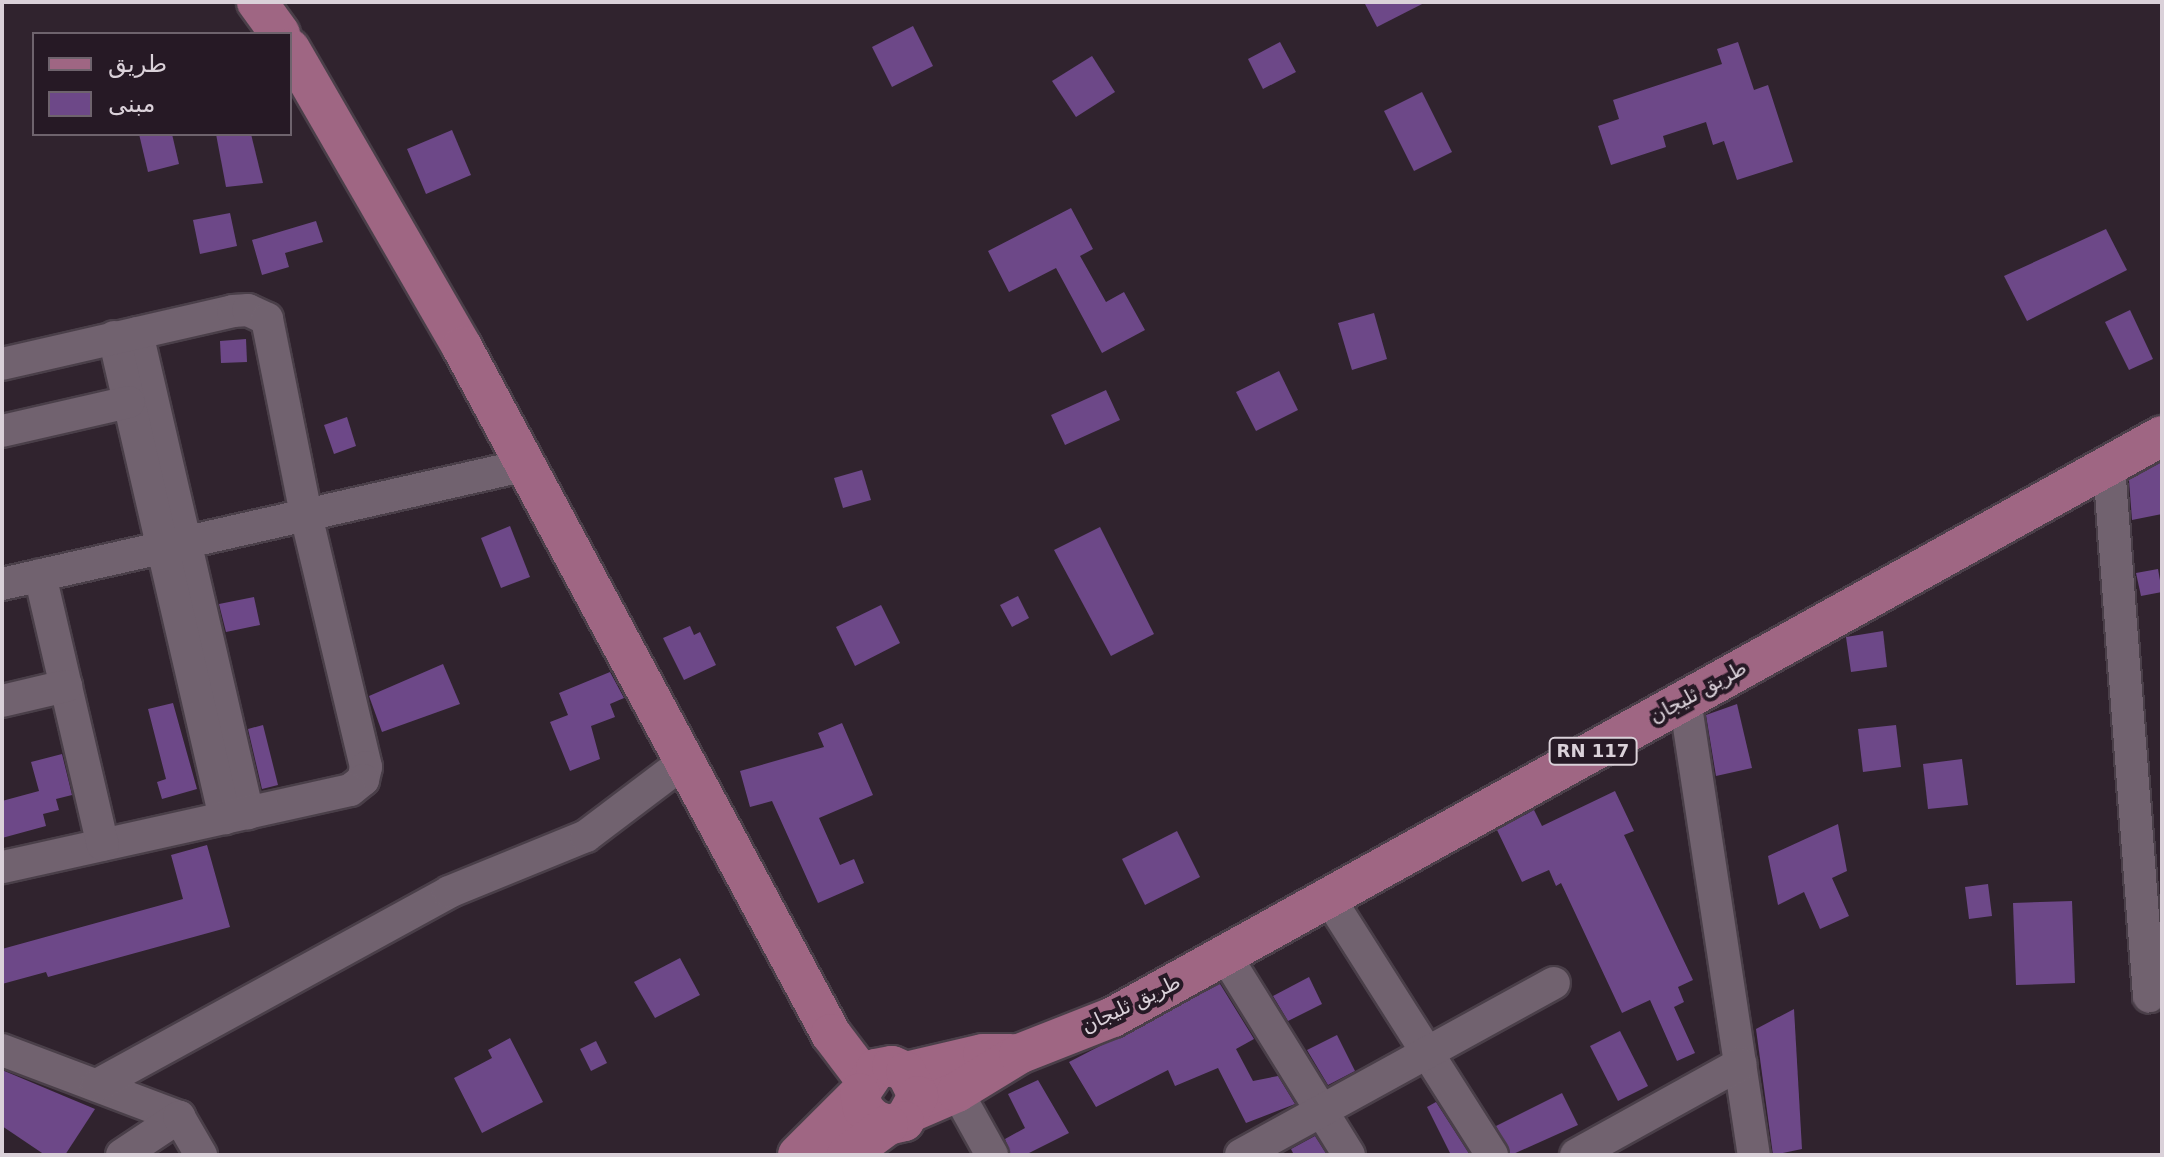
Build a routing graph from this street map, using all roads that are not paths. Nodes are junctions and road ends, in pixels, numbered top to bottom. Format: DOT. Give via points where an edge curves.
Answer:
graph roads {
  1 [pos="257,2"];
  2 [pos="279,32"];
  3 [pos="292,53"];
  4 [pos="126,335"];
  5 [pos="2,364"];
  6 [pos="129,402"];
  7 [pos="2,431"];
  8 [pos="2162,436"];
  9 [pos="521,455"];
  10 [pos="2109,466"];
  11 [pos="305,505"];
  12 [pos="172,535"];
  13 [pos="2,563"];
  14 [pos="40,575"];
  15 [pos="2,584"];
  16 [pos="66,686"];
  17 [pos="1685,700"];
  18 [pos="2,701"];
  19 [pos="684,762"];
  20 [pos="237,815"];
  21 [pos="103,845"];
  22 [pos="2,867"];
  23 [pos="1329,898"];
  24 [pos="1225,955"];
  25 [pos="1554,983"];
  26 [pos="2149,996"];
  27 [pos="2,1050"];
  28 [pos="1427,1053"];
  29 [pos="1019,1054"];
  30 [pos="1740,1064"];
  31 [pos="97,1085"];
  32 [pos="862,1086"];
  33 [pos="957,1092"];
  34 [pos="903,1102"];
  35 [pos="1321,1111"];
  36 [pos="179,1117"];
  37 [pos="122,1155"];
  38 [pos="201,1155"];
  39 [pos="798,1155"];
  40 [pos="847,1155"];
  41 [pos="992,1155"];
  42 [pos="1241,1155"];
  43 [pos="1349,1155"];
  44 [pos="1492,1155"];
  45 [pos="1576,1155"];
  46 [pos="1754,1155"];
  1 -- 2 [label="main road"];
  3 -- 9 [label="main road"];
  4 -- 5 [label="street"];
  4 -- 6 [label="street"];
  4 -- 11 [label="street" via="248,310 267,319"];
  4 -- 12 [label="street"];
  6 -- 7 [label="street"];
  6 -- 12 [label="street"];
  8 -- 10 [label="main road, طريق ثليجان / RN 117"];
  9 -- 11 [label="street"];
  9 -- 19 [label="main road"];
  10 -- 17 [label="main road, طريق ثليجان / RN 117"];
  10 -- 26 [label="street"];
  11 -- 12 [label="street"];
  11 -- 20 [label="street" via="366,767 363,780 350,790"];
  12 -- 13 [label="street"];
  12 -- 14 [label="street"];
  12 -- 20 [label="street"];
  14 -- 15 [label="street"];
  14 -- 16 [label="street"];
  16 -- 18 [label="street"];
  16 -- 21 [label="street"];
  17 -- 23 [label="main road, طريق ثليجان / RN 117"];
  17 -- 30 [label="street"];
  19 -- 31 [label="street" via="595,831 449,892"];
  19 -- 32 [label="main road"];
  20 -- 21 [label="street"];
  21 -- 22 [label="street"];
  23 -- 24 [label="main road, طريق ثليجان / RN 117"];
  23 -- 28 [label="street"];
  24 -- 29 [label="main road, طريق ثليجان / RN 117" via="1113,1017"];
  24 -- 35 [label="street"];
  25 -- 28 [label="street"];
  27 -- 31 [label="street"];
  28 -- 35 [label="street"];
  28 -- 44 [label="street"];
  29 -- 33 [label="main road, طريق ثليجان / RN 117"];
  29 -- 34 [label="main road, طريق ثليجان / RN 117" via="983,1054"];
  30 -- 45 [label="street"];
  30 -- 46 [label="street"];
  31 -- 36 [label="street"];
  32 -- 34 [label="main road" via="876,1069 892,1066"];
  32 -- 39 [label="main road"];
  33 -- 34 [label="main road, طريق ثليجان / RN 117"];
  33 -- 41 [label="street"];
  34 -- 40 [label="main road, طريق ثليجان / RN 117"];
  35 -- 42 [label="street"];
  35 -- 43 [label="street"];
  36 -- 37 [label="street"];
  36 -- 38 [label="street"];
}
